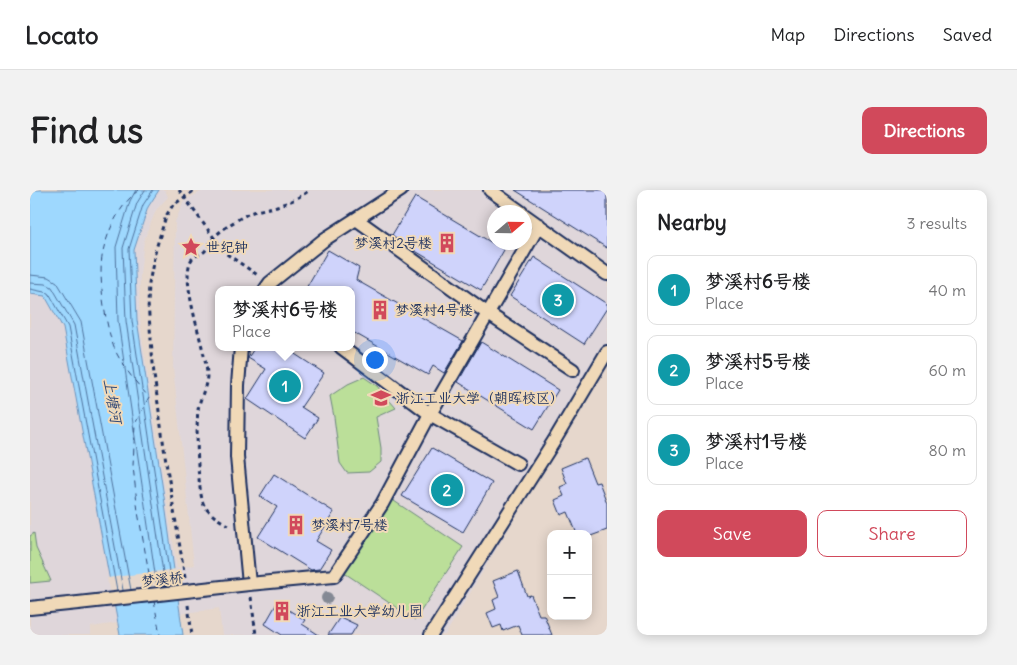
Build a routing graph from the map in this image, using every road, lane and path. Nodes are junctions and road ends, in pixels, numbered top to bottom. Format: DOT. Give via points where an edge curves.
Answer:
graph roads {
  1 [pos="179,190"];
  2 [pos="195,190"];
  3 [pos="310,190"];
  4 [pos="401,190"];
  5 [pos="490,190"];
  6 [pos="184,197"];
  7 [pos="511,205"];
  8 [pos="356,219"];
  9 [pos="532,220"];
  10 [pos="539,225"];
  11 [pos="214,237"];
  12 [pos="607,274"];
  13 [pos="267,286"];
  14 [pos="272,286"];
  15 [pos="487,314"];
  16 [pos="241,351"];
  17 [pos="346,351"];
  18 [pos="607,352"];
  19 [pos="573,370"];
  20 [pos="430,414"];
  21 [pos="518,464"];
  22 [pos="244,532"];
  23 [pos="186,580"];
  24 [pos="249,584"];
  25 [pos="188,598"];
  26 [pos="30,608"];
  27 [pos="192,635"];
  28 [pos="256,635"];
  29 [pos="431,635"];
  1 -- 6 [label="path"];
  2 -- 6 [label="path"];
  3 -- 11 [label="path" via="295,200 251,213"];
  4 -- 8 [label="street"];
  5 -- 7 [label="street"];
  6 -- 11 [label="path"];
  6 -- 23 [label="path" via="166,216 161,230 151,269 148,304 166,462"];
  8 -- 14 [label="street" via="325,239"];
  8 -- 15 [label="street"];
  9 -- 10 [label="street"];
  10 -- 12 [label="street"];
  10 -- 15 [label="street"];
  11 -- 13 [label="path" via="226,253"];
  11 -- 22 [label="path" via="189,266 192,313 207,374 198,412 200,485 204,506 220,521"];
  15 -- 19 [label="street"];
  15 -- 20 [label="street"];
  16 -- 22 [label="street" via="237,458"];
  17 -- 20 [label="street"];
  18 -- 29 [label="street"];
  20 -- 21 [label="street"];
  20 -- 24 [label="street, 梦溪桥" via="382,504 334,576"];
  22 -- 24 [label="street"];
  24 -- 26 [label="street, 梦溪桥, bridge"];
  24 -- 28 [label="path"];
  25 -- 27 [label="path"];
}
